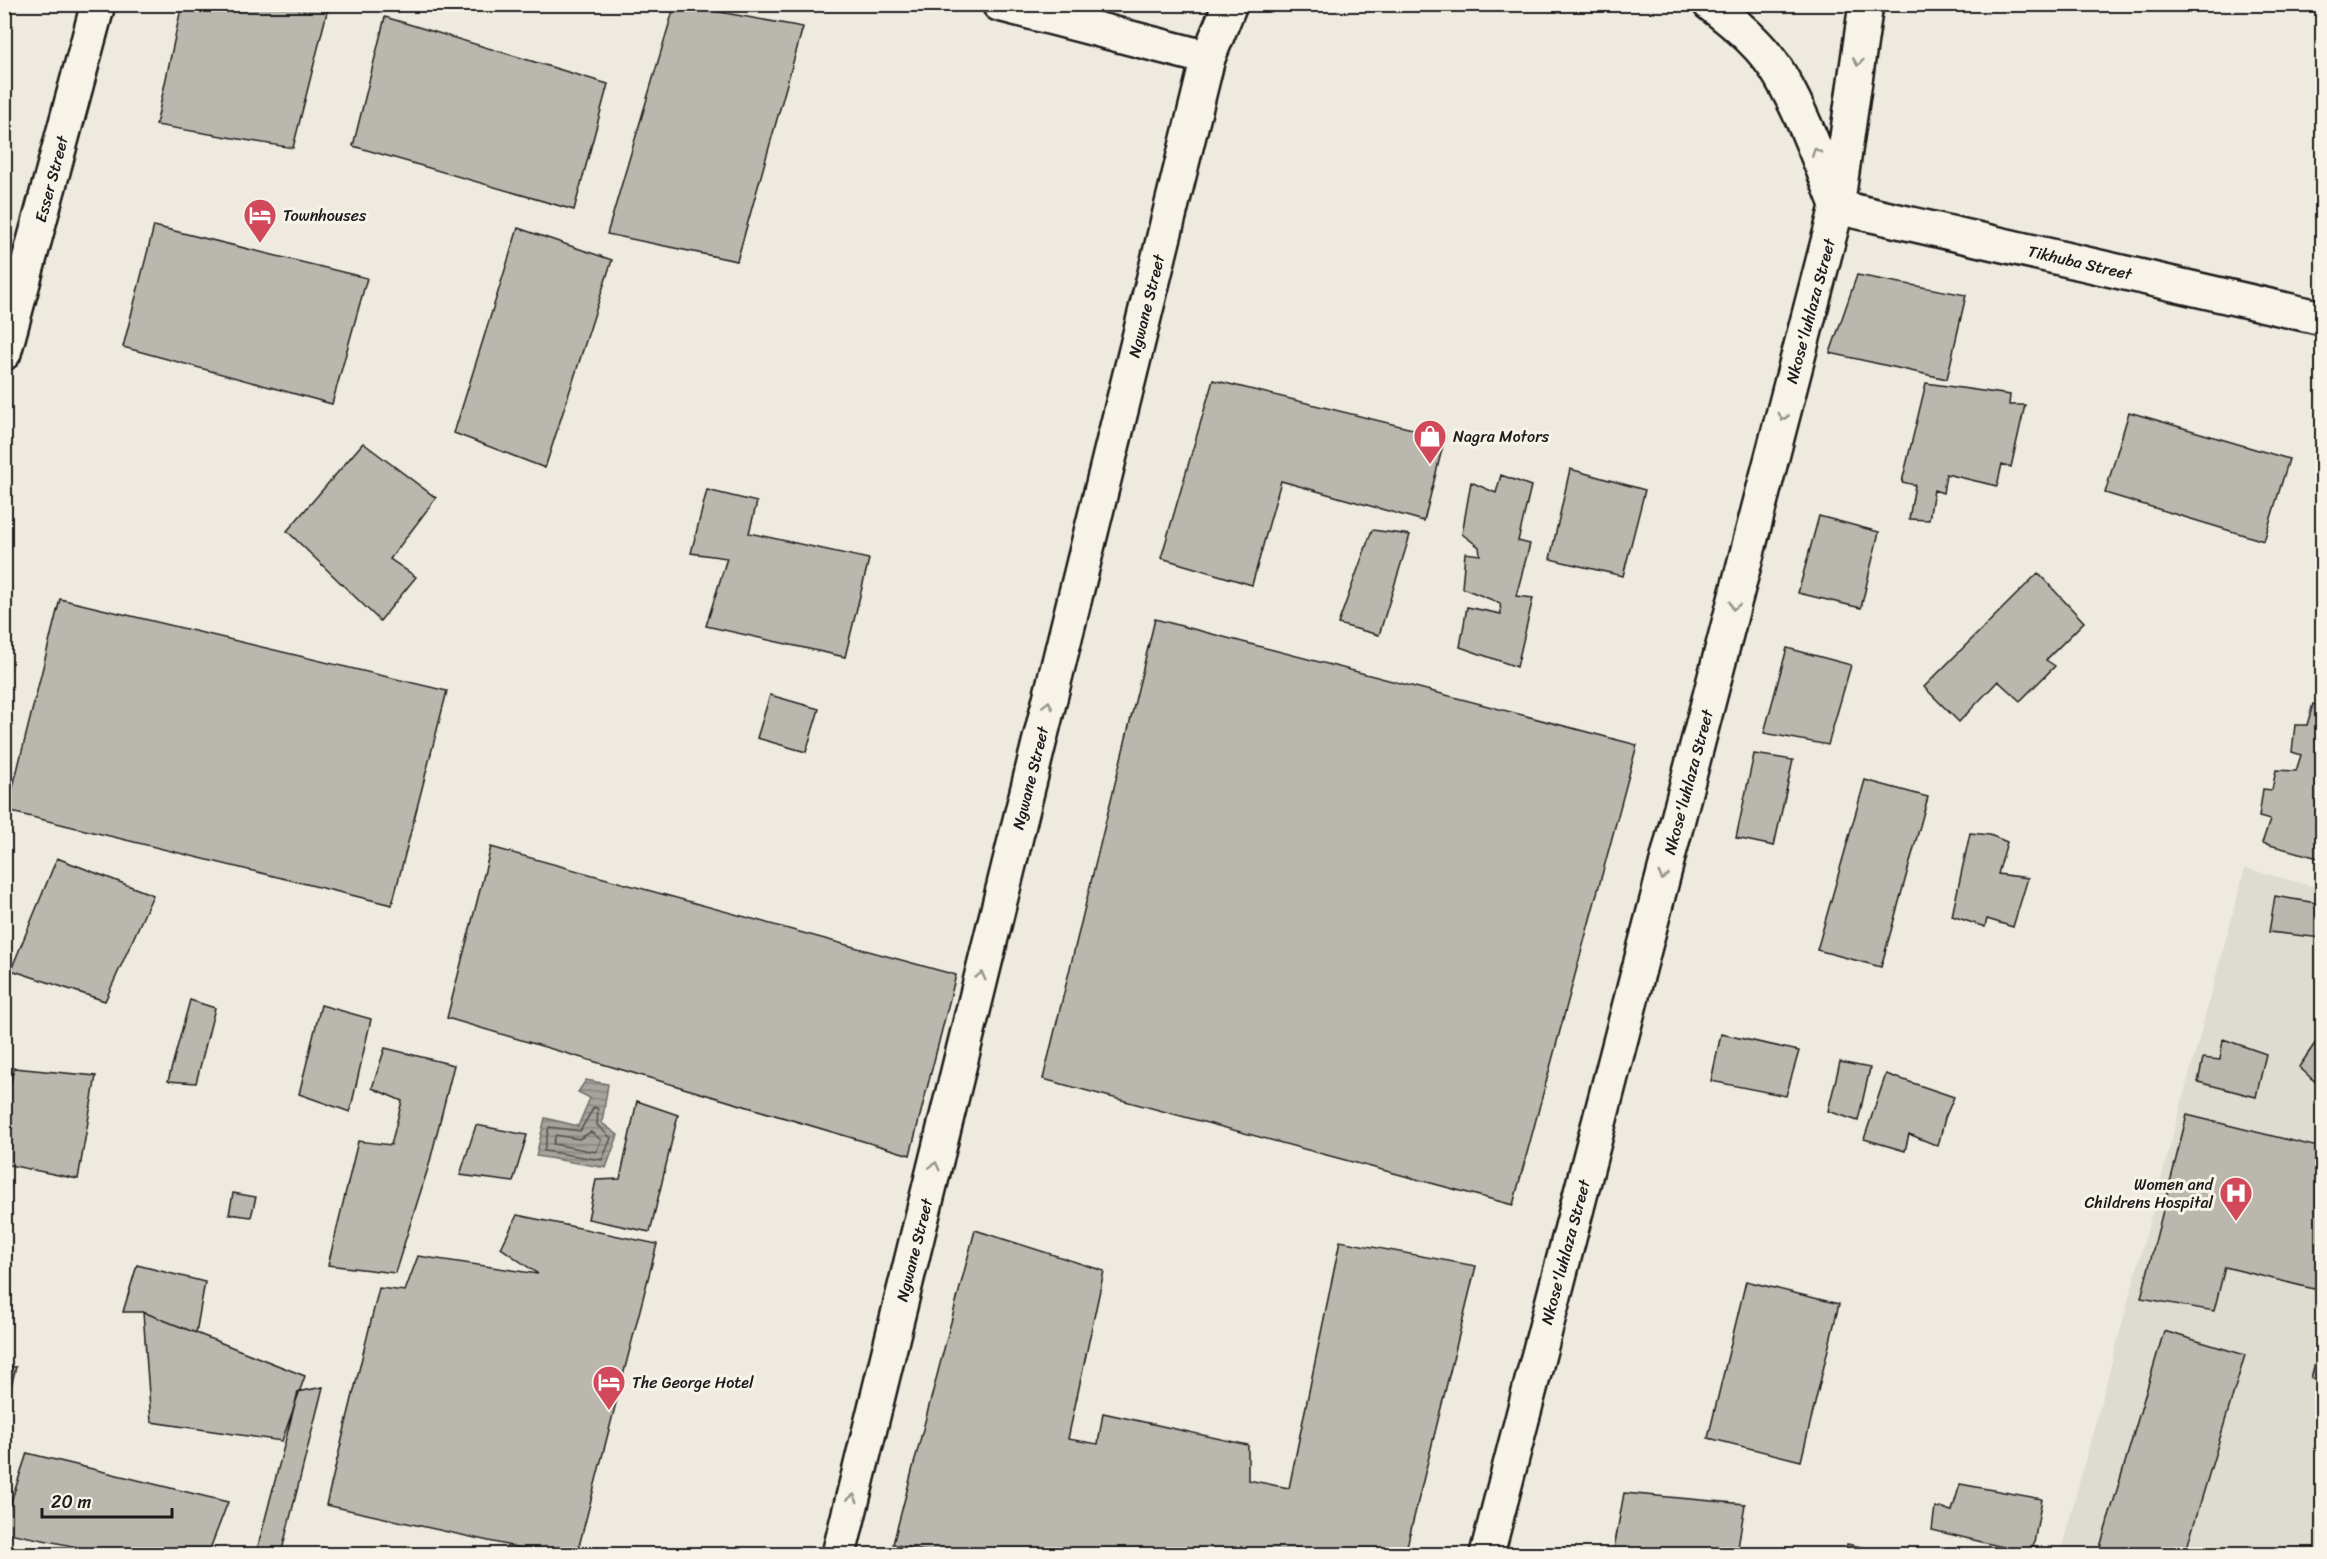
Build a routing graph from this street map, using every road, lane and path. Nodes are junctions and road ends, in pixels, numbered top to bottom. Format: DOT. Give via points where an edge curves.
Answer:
graph roads {
  1 [pos="98,4"];
  2 [pos="999,4"];
  3 [pos="1230,4"];
  4 [pos="1710,4"];
  5 [pos="1866,4"];
  6 [pos="1208,58"];
  7 [pos="1837,207"];
  8 [pos="2322,318"];
  9 [pos="4,353"];
  10 [pos="839,1554"];
  11 [pos="1487,1554"];
  1 -- 9 [label="main road, Esser Street"];
  2 -- 6 [label="main road"];
  3 -- 6 [label="main road, Ngwane Street"];
  7 -- 4 [label="main road, one-way" via="1780,75 1739,27"];
  5 -- 7 [label="main road, Nkose'luhlaza Street, one-way"];
  10 -- 6 [label="main road, Ngwane Street, one-way"];
  7 -- 8 [label="main road, Tikhuba Street"];
  7 -- 11 [label="main road, Nkose'luhlaza Street, one-way"];
}
